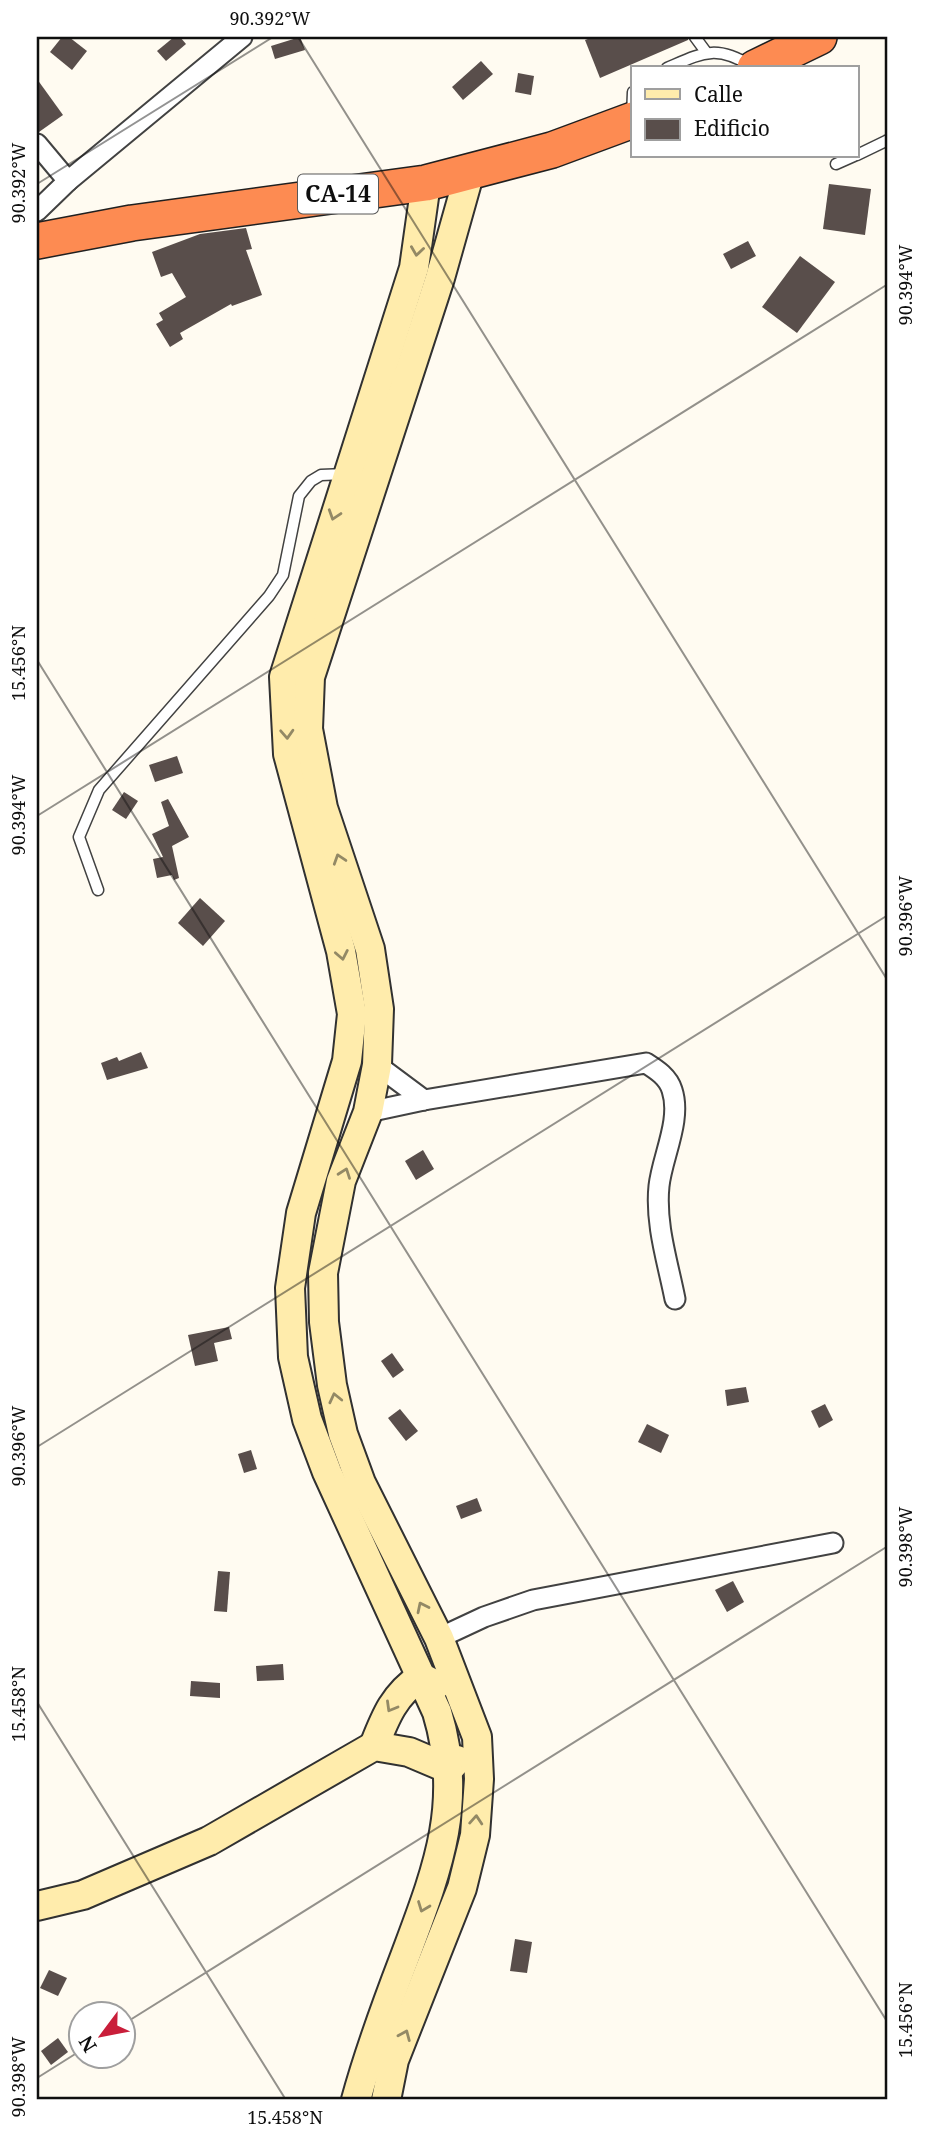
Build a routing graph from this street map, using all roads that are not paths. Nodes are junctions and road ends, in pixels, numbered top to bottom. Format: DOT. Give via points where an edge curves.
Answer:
graph roads {
  1 [pos="242,37"];
  2 [pos="695,37"];
  3 [pos="819,37"];
  4 [pos="706,52"];
  5 [pos="764,57"];
  6 [pos="672,66"];
  7 [pos="631,121"];
  8 [pos="888,140"];
  9 [pos="37,144"];
  10 [pos="858,154"];
  11 [pos="849,158"];
  12 [pos="836,164"];
  13 [pos="469,175"];
  14 [pos="68,181"];
  15 [pos="426,184"];
  16 [pos="37,211"];
  17 [pos="37,241"];
  18 [pos="346,474"];
  19 [pos="99,890"];
  20 [pos="377,1065"];
  21 [pos="424,1100"];
  22 [pos="368,1112"];
  23 [pos="675,1299"];
  24 [pos="833,1543"];
  25 [pos="439,1639"];
  26 [pos="421,1677"];
  27 [pos="468,1706"];
  28 [pos="477,1737"];
  29 [pos="374,1746"];
  30 [pos="449,1769"];
  31 [pos="37,1906"];
  32 [pos="356,2100"];
  33 [pos="386,2100"];
  1 -- 14 [label="street"];
  2 -- 4 [label="lane"];
  3 -- 5 [label="highway"];
  4 -- 5 [label="lane"];
  4 -- 6 [label="lane"];
  7 -- 13 [label="highway, CA-14"];
  8 -- 10 [label="lane"];
  9 -- 14 [label="street"];
  11 -- 12 [label="lane"];
  13 -- 15 [label="highway, CA-14"];
  20 -- 13 [label="street, one-way" via="379,1009 370,949 323,808 308,729 310,677"];
  14 -- 16 [label="street"];
  15 -- 17 [label="highway, CA-14" via="145,221"];
  15 -- 18 [label="street, one-way" via="415,268"];
  18 -- 19 [label="lane" via="321,475 299,496 283,575 269,596 99,790 79,837"];
  18 -- 26 [label="street, one-way" via="284,677 288,754 341,951 352,1014 347,1061 301,1213 290,1288 293,1357 307,1419 327,1472"];
  20 -- 21 [label="street"];
  20 -- 22 [label="street"];
  21 -- 22 [label="street"];
  21 -- 23 [label="street" via="646,1063 664,1075 673,1090 673,1112 659,1186"];
  25 -- 22 [label="street, one-way" via="361,1483 343,1434 330,1373 323,1273 341,1181"];
  24 -- 25 [label="street" via="533,1600"];
  25 -- 27 [label="street"];
  26 -- 27 [label="street"];
  26 -- 29 [label="street, one-way" via="394,1700"];
  26 -- 30 [label="street" via="446,1739"];
  27 -- 28 [label="street"];
  28 -- 30 [label="street"];
  33 -- 28 [label="street, one-way" via="394,2060 462,1888 475,1835"];
  29 -- 30 [label="street" via="409,1752"];
  29 -- 31 [label="street" via="209,1841 83,1895"];
  30 -- 32 [label="street, one-way" via="447,1831 438,1869 371,2045"];
}
